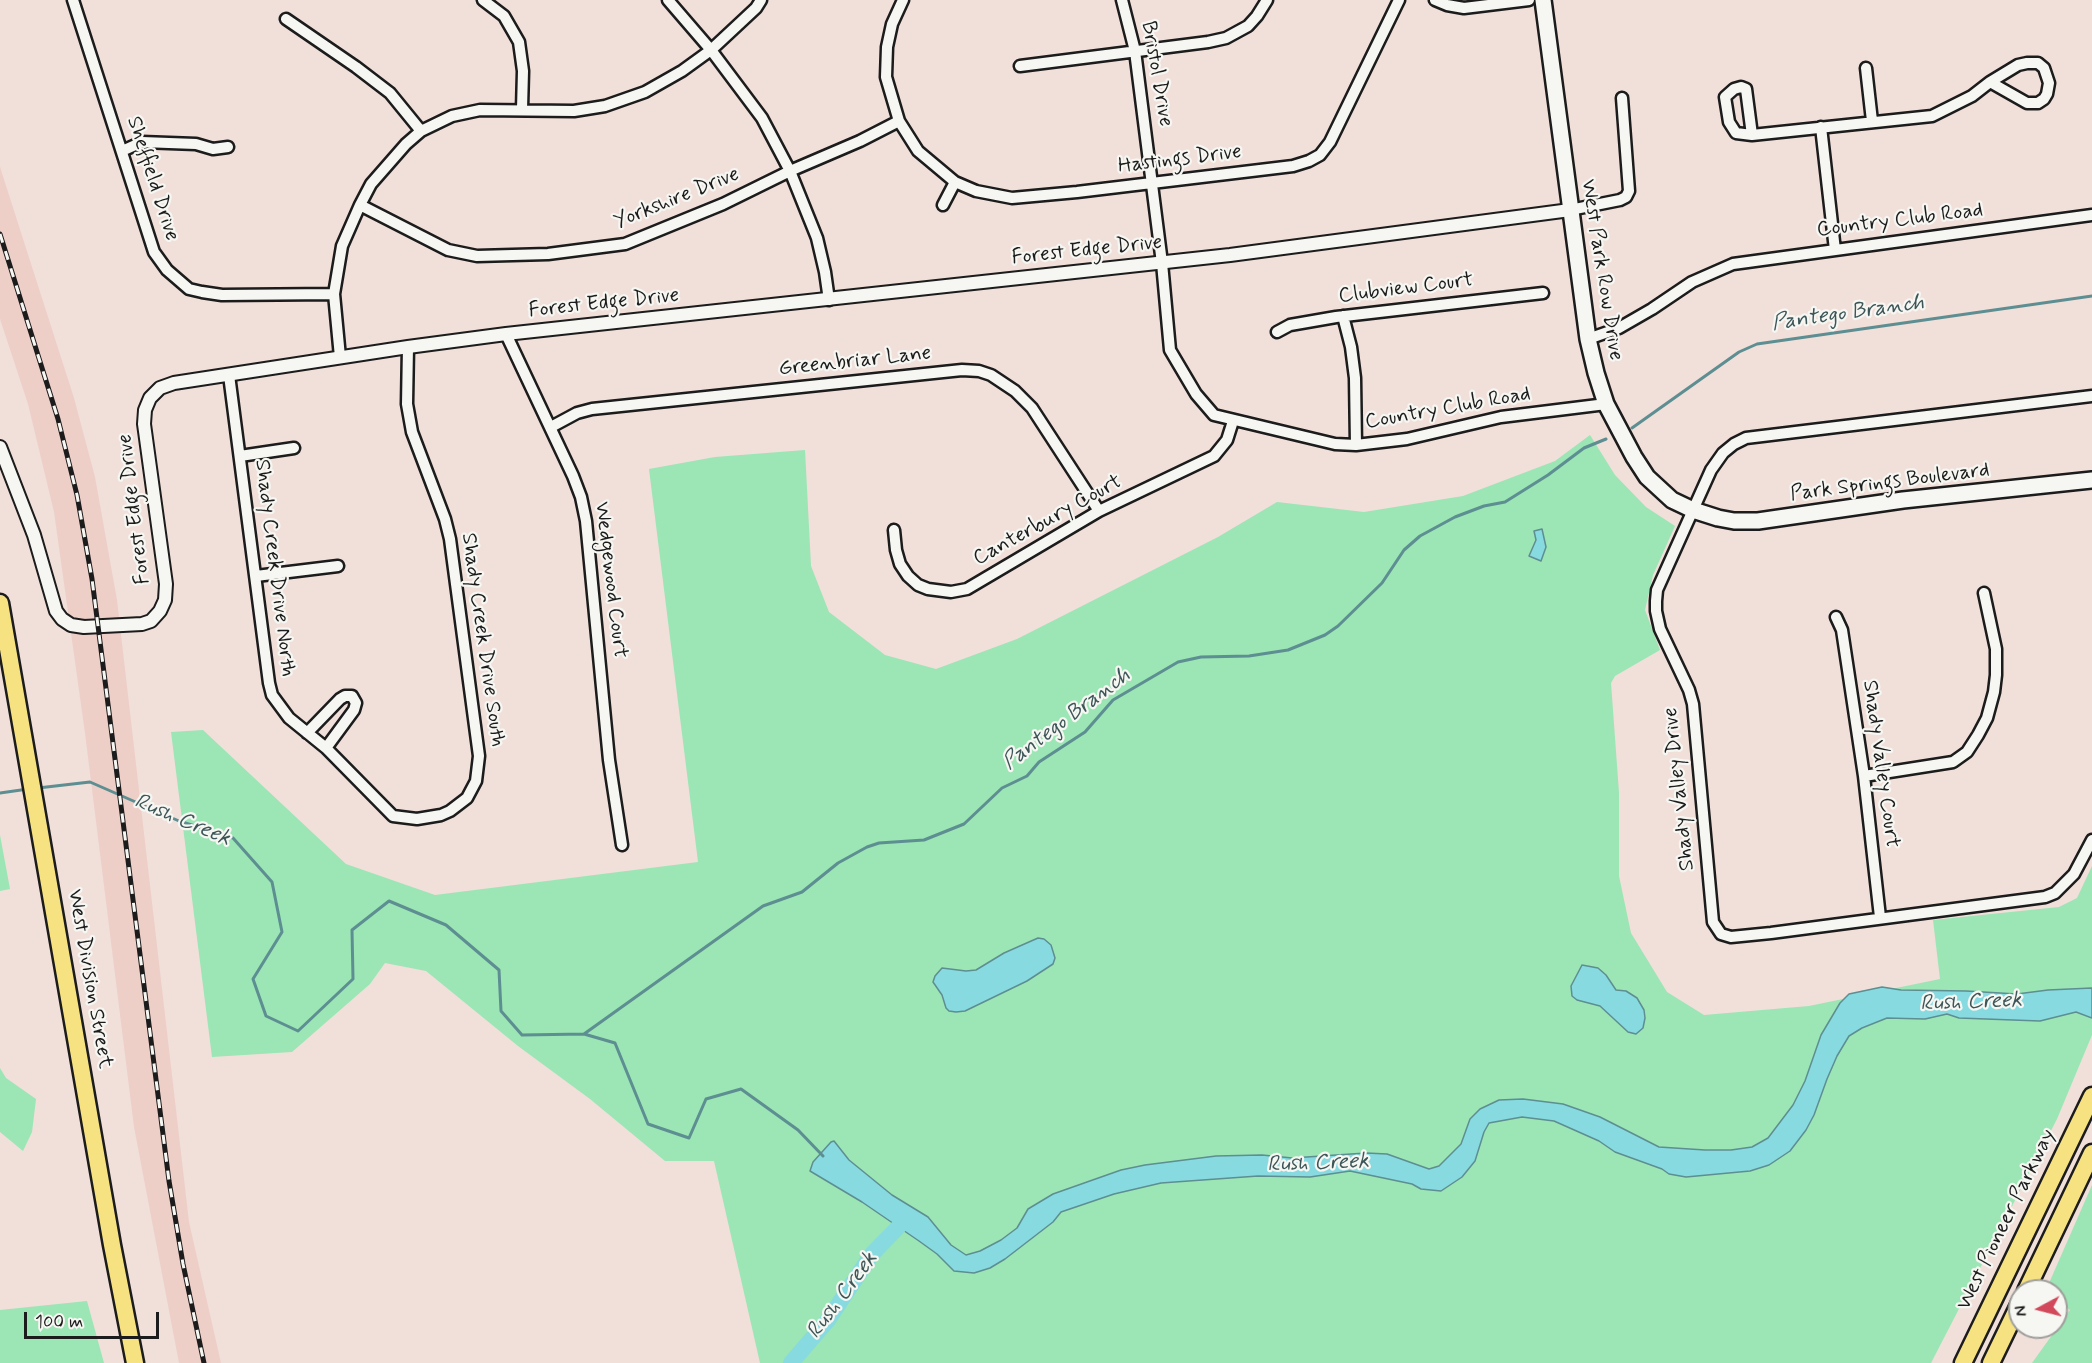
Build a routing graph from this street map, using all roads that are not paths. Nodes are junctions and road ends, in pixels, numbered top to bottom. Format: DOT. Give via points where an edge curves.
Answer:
graph roads {
  1 [pos="73,0"];
  2 [pos="483,0"];
  3 [pos="668,0"];
  4 [pos="761,0"];
  5 [pos="903,0"];
  6 [pos="1122,0"];
  7 [pos="1267,0"];
  8 [pos="1399,0"];
  9 [pos="1435,0"];
  10 [pos="1529,0"];
  11 [pos="1543,0"];
  12 [pos="286,19"];
  13 [pos="711,50"];
  14 [pos="1135,51"];
  15 [pos="1020,66"];
  16 [pos="1866,68"];
  17 [pos="1990,82"];
  18 [pos="1622,98"];
  19 [pos="522,109"];
  20 [pos="899,121"];
  21 [pos="1872,121"];
  22 [pos="1821,128"];
  23 [pos="422,131"];
  24 [pos="1752,135"];
  25 [pos="228,147"];
  26 [pos="122,151"];
  27 [pos="790,171"];
  28 [pos="955,182"];
  29 [pos="1153,183"];
  30 [pos="360,205"];
  31 [pos="944,205"];
  32 [pos="1570,210"];
  33 [pos="2092,215"];
  34 [pos="1834,250"];
  35 [pos="1162,263"];
  36 [pos="1542,293"];
  37 [pos="334,294"];
  38 [pos="829,300"];
  39 [pos="1343,316"];
  40 [pos="1277,332"];
  41 [pos="506,334"];
  42 [pos="1588,339"];
  43 [pos="408,347"];
  44 [pos="340,357"];
  45 [pos="230,375"];
  46 [pos="2092,396"];
  47 [pos="1606,404"];
  48 [pos="1233,421"];
  49 [pos="551,427"];
  50 [pos="1356,445"];
  51 [pos="0,447"];
  52 [pos="294,448"];
  53 [pos="240,456"];
  54 [pos="2092,480"];
  55 [pos="1694,510"];
  56 [pos="1099,511"];
  57 [pos="894,530"];
  58 [pos="338,566"];
  59 [pos="256,576"];
  60 [pos="1984,593"];
  61 [pos="0,603"];
  62 [pos="1836,616"];
  63 [pos="307,733"];
  64 [pos="326,748"];
  65 [pos="1864,776"];
  66 [pos="467,798"];
  67 [pos="2092,840"];
  68 [pos="622,845"];
  69 [pos="1880,917"];
  70 [pos="2092,1096"];
  71 [pos="2092,1153"];
  72 [pos="2032,1279"];
  73 [pos="2008,1328"];
  74 [pos="135,1363"];
  75 [pos="1963,1363"];
  76 [pos="1991,1363"];
  1 -- 26 [label="street, Sheffield Drive"];
  2 -- 19 [label="street" via="504,16 519,42"];
  3 -- 13 [label="street"];
  4 -- 13 [label="street"];
  5 -- 20 [label="street, Hastings Drive" via="892,24 886,77"];
  6 -- 14 [label="street, Bristol Drive"];
  7 -- 14 [label="street" via="1248,26 1226,38"];
  8 -- 29 [label="street, Hastings Drive" via="1341,122 1320,155 1293,166"];
  9 -- 10 [label="street" via="1464,8"];
  11 -- 32 [label="main road, West Park Row Drive"];
  12 -- 23 [label="street" via="390,93"];
  13 -- 19 [label="street" via="645,92 605,106 574,111"];
  13 -- 27 [label="street" via="762,118"];
  14 -- 15 [label="street"];
  14 -- 29 [label="street, Bristol Drive"];
  16 -- 21 [label="street"];
  17 -- 17 [label="street" via="2027,103 2044,99 2049,83 2038,63 2018,65"];
  17 -- 21 [label="street" via="1932,116"];
  18 -- 32 [label="street" via="1629,191 1620,201"];
  19 -- 23 [label="street" via="480,110 452,116"];
  20 -- 27 [label="street, Yorkshire Drive"];
  20 -- 28 [label="street, Hastings Drive" via="918,151"];
  21 -- 22 [label="street"];
  22 -- 24 [label="street"];
  22 -- 34 [label="street"];
  23 -- 30 [label="street" via="384,168"];
  25 -- 26 [label="street" via="213,149 196,144 142,141"];
  26 -- 37 [label="street, Sheffield Drive" via="154,252 166,270 189,289 222,295"];
  27 -- 30 [label="street, Yorkshire Drive" via="723,204 625,244 548,254 477,256 448,250"];
  27 -- 38 [label="street" via="817,238"];
  28 -- 29 [label="street, Hastings Drive" via="1012,198"];
  28 -- 31 [label="street"];
  29 -- 35 [label="street, Bristol Drive"];
  30 -- 37 [label="street" via="342,246"];
  32 -- 35 [label="street, Forest Edge Drive"];
  32 -- 42 [label="main road, West Park Row Drive"];
  33 -- 34 [label="street, Country Club Road"];
  34 -- 42 [label="street, Country Club Road" via="1733,264 1692,282 1619,328"];
  35 -- 38 [label="street, Forest Edge Drive"];
  35 -- 48 [label="street, Country Club Road" via="1170,350 1175,362 1208,410"];
  36 -- 39 [label="street, Clubview Court"];
  37 -- 44 [label="street"];
  38 -- 41 [label="street, Forest Edge Drive"];
  39 -- 40 [label="street, Clubview Court" via="1290,325"];
  39 -- 50 [label="street" via="1355,378"];
  41 -- 43 [label="street, Forest Edge Drive"];
  41 -- 49 [label="street, Wedgewood Court"];
  42 -- 47 [label="main road, West Park Row Drive"];
  43 -- 44 [label="street, Forest Edge Drive"];
  43 -- 66 [label="street, Shady Creek Drive South" via="407,404 412,432 445,519 459,598 479,756 476,781"];
  44 -- 45 [label="street, Forest Edge Drive"];
  45 -- 51 [label="street, Forest Edge Drive" via="174,382 150,398 144,424 166,584 160,611 142,624 77,626 62,619"];
  45 -- 53 [label="street, Shady Creek Drive North"];
  46 -- 55 [label="street, Shady Valley Drive" via="1746,438 1723,453"];
  47 -- 50 [label="street, Country Club Road" via="1502,417 1407,440"];
  47 -- 55 [label="main road, West Park Row Drive" via="1647,477 1672,500"];
  48 -- 50 [label="street, Country Club Road" via="1335,444"];
  48 -- 56 [label="street, Canterbury Court" via="1227,440 1214,456"];
  49 -- 56 [label="street, Greenbriar Lane" via="592,409 979,371 1015,391 1032,408"];
  49 -- 68 [label="street, Wedgewood Court" via="573,476 586,521 609,760"];
  52 -- 53 [label="street"];
  53 -- 59 [label="street, Shady Creek Drive North"];
  54 -- 55 [label="main road, Park Springs Boulevard" via="1903,500 1758,521 1734,521"];
  55 -- 69 [label="street, Shady Valley Drive" via="1658,590 1656,611 1693,704 1713,922 1721,934 1731,937"];
  56 -- 57 [label="street, Canterbury Court" via="960,591 928,590 908,576 900,564"];
  58 -- 59 [label="street"];
  59 -- 63 [label="street, Shady Creek Drive North" via="272,695 289,718"];
  60 -- 65 [label="street" via="1996,649 1996,675 1987,718 1967,752 1953,762"];
  61 -- 74 [label="main road, West Division Street"];
  62 -- 65 [label="street, Shady Valley Court" via="1842,630"];
  63 -- 64 [label="street, Shady Creek Drive North"];
  63 -- 64 [label="street" via="340,699 352,696 354,710"];
  64 -- 66 [label="street, Shady Creek Drive North" via="393,816 417,819 441,815"];
  65 -- 69 [label="street, Shady Valley Court"];
  67 -- 69 [label="street, Shady Valley Drive" via="2074,874 2055,893 2045,897"];
  70 -- 75 [label="main road, West Pioneer Parkway"];
  71 -- 72 [label="main road"];
  73 -- 76 [label="main road"];
}
